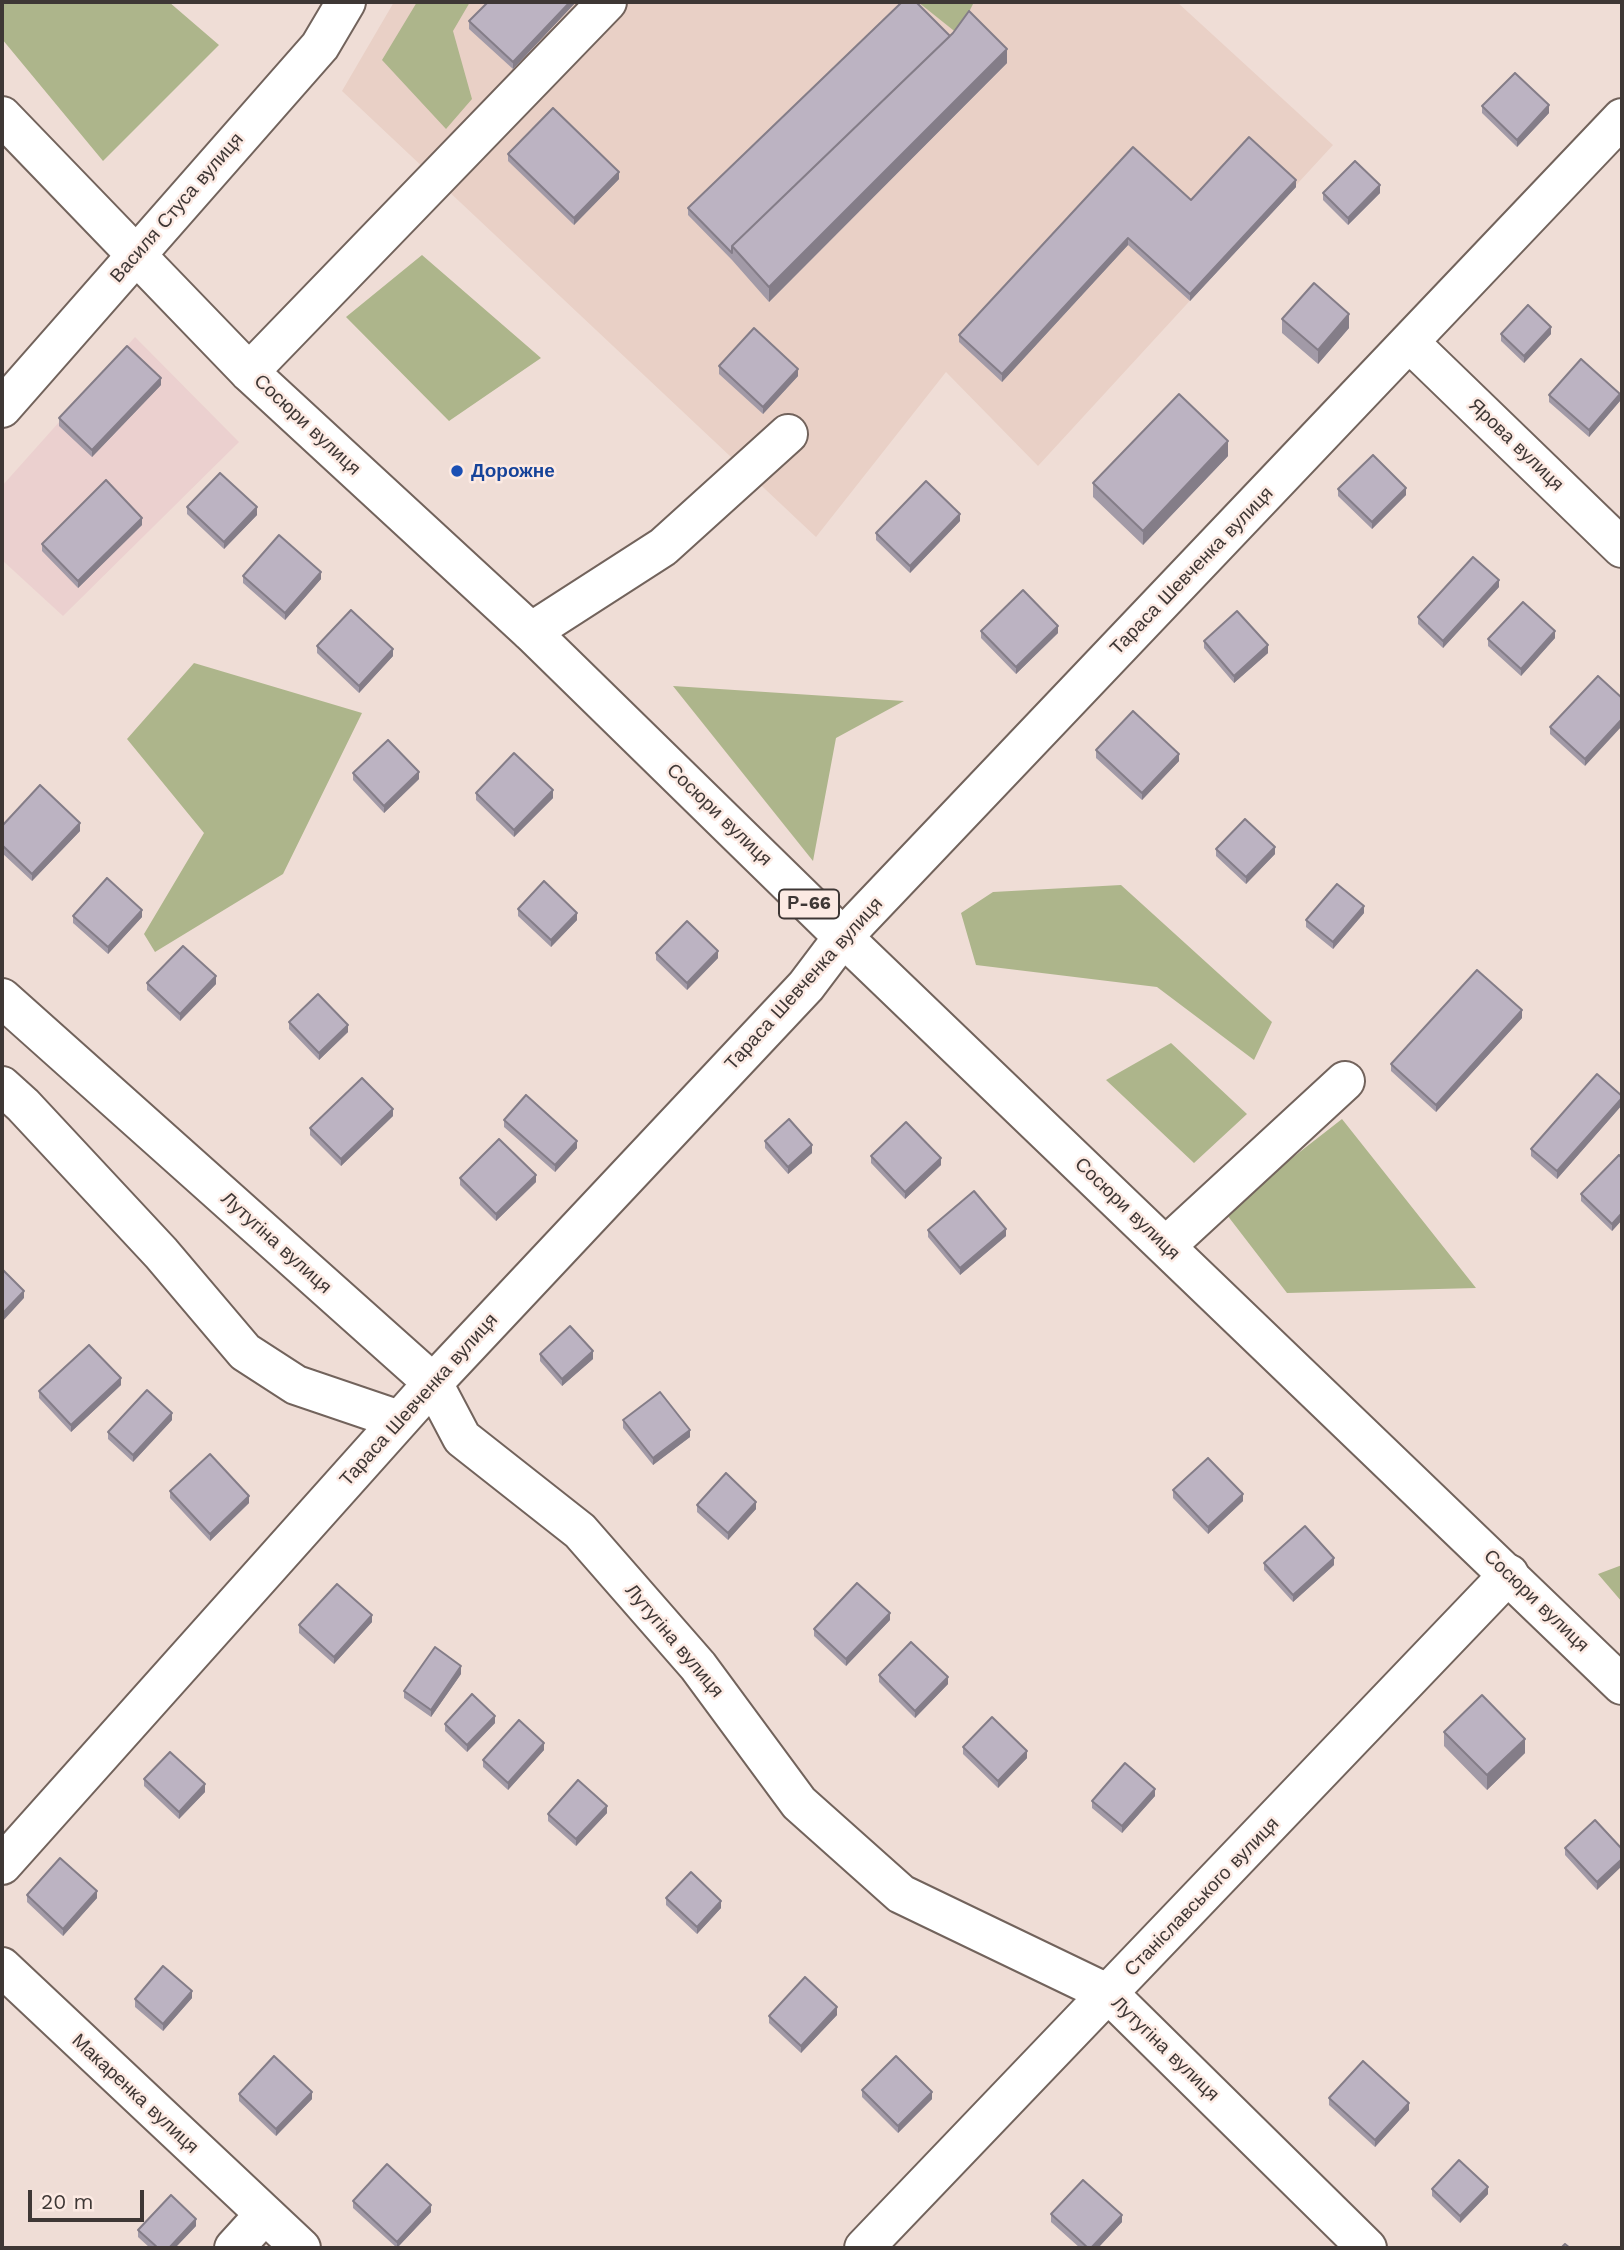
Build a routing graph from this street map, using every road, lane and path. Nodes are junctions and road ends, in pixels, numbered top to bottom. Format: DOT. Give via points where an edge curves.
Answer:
graph roads {
  1 [pos="346,2"];
  2 [pos="607,2"];
  3 [pos="2,116"];
  4 [pos="1622,118"];
  5 [pos="137,254"];
  6 [pos="1410,342"];
  7 [pos="249,372"];
  8 [pos="2,408"];
  9 [pos="788,434"];
  10 [pos="1622,548"];
  11 [pos="531,632"];
  12 [pos="843,937"];
  13 [pos="2,998"];
  14 [pos="1345,1081"];
  15 [pos="2,1086"];
  16 [pos="1166,1246"];
  17 [pos="433,1383"];
  18 [pos="399,1420"];
  19 [pos="1509,1574"];
  20 [pos="1622,1685"];
  21 [pos="2,1865"];
  22 [pos="2,1968"];
  23 [pos="1109,1994"];
  24 [pos="264,2215"];
  25 [pos="234,2248"];
  26 [pos="300,2248"];
  27 [pos="864,2248"];
  28 [pos="1367,2248"];
  1 -- 5 [label="street, Василя Стуса вулиця" via="320,46"];
  2 -- 7 [label="street"];
  3 -- 5 [label="street, Сосюри вулиця / Р-66"];
  4 -- 6 [label="street, Тараса Шевченка вулиця"];
  5 -- 7 [label="street, Сосюри вулиця / Р-66"];
  5 -- 8 [label="street, Василя Стуса вулиця"];
  6 -- 10 [label="street, Ярова вулиця"];
  6 -- 12 [label="street, Тараса Шевченка вулиця"];
  7 -- 11 [label="street, Сосюри вулиця / Р-66"];
  9 -- 11 [label="street" via="663,547"];
  11 -- 12 [label="street, Сосюри вулиця / Р-66"];
  12 -- 16 [label="street, Сосюри вулиця / Р-66"];
  12 -- 17 [label="street, Тараса Шевченка вулиця" via="806,986"];
  13 -- 17 [label="street, Лутугіна вулиця"];
  14 -- 16 [label="street"];
  15 -- 18 [label="street" via="161,1253 245,1352 296,1385"];
  16 -- 19 [label="street, Сосюри вулиця / Р-66"];
  17 -- 18 [label="street, Тараса Шевченка вулиця"];
  17 -- 23 [label="street, Лутугіна вулиця" via="462,1438 580,1531 698,1666 799,1803 901,1894"];
  18 -- 21 [label="street, Тараса Шевченка вулиця"];
  19 -- 20 [label="street, Сосюри вулиця / Р-66"];
  19 -- 23 [label="street, Станіславського вулиця"];
  22 -- 24 [label="street, Макаренка вулиця"];
  23 -- 27 [label="street, Станіславського вулиця"];
  23 -- 28 [label="street, Лутугіна вулиця"];
  24 -- 25 [label="street"];
  24 -- 26 [label="street, Макаренка вулиця"];
}
